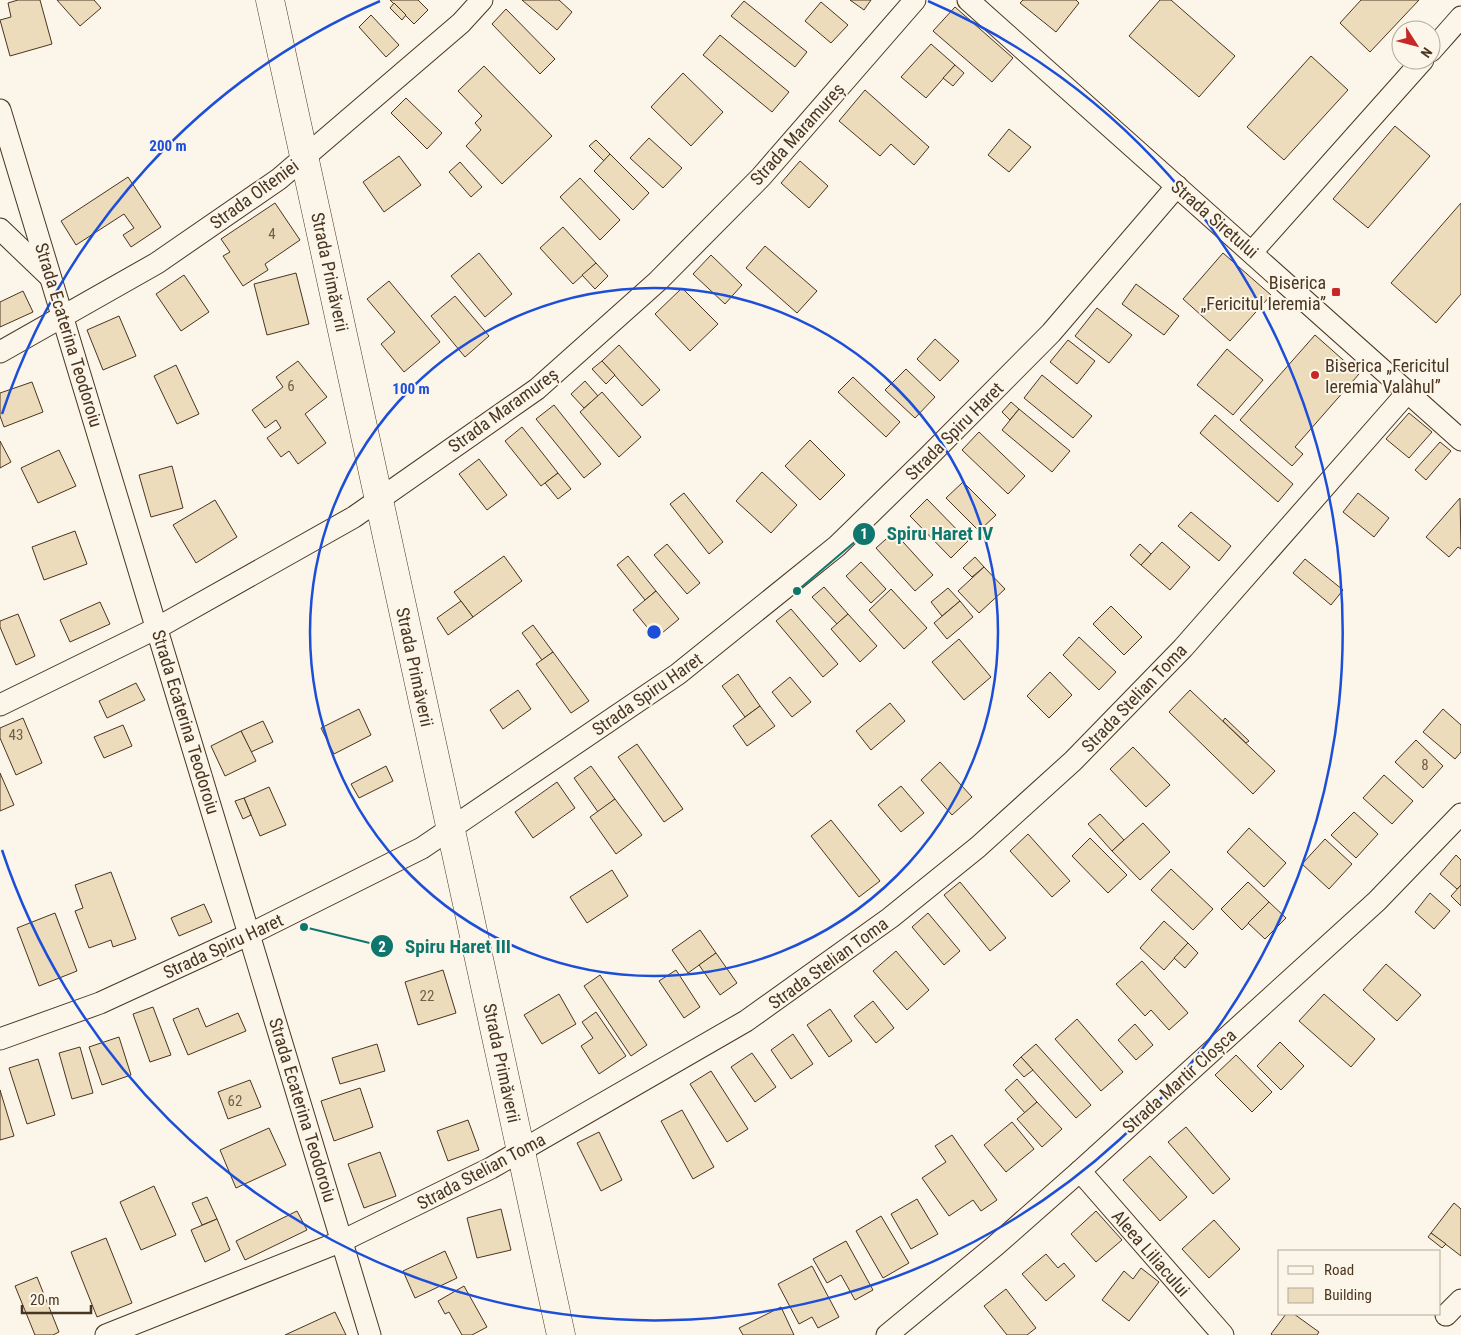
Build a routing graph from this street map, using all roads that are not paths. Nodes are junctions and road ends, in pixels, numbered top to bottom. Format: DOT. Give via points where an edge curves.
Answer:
graph roads {
  1 [pos="270,0"];
  2 [pos="482,0"];
  3 [pos="915,0"];
  4 [pos="968,0"];
  5 [pos="1461,17"];
  6 [pos="1441,40"];
  7 [pos="1414,70"];
  8 [pos="0,110"];
  9 [pos="6,154"];
  10 [pos="305,157"];
  11 [pos="1177,186"];
  12 [pos="0,229"];
  13 [pos="1252,252"];
  14 [pos="52,278"];
  15 [pos="64,316"];
  16 [pos="0,352"];
  17 [pos="1407,393"];
  18 [pos="1461,440"];
  19 [pos="379,500"];
  20 [pos="157,628"];
  21 [pos="0,705"];
  22 [pos="1461,814"];
  23 [pos="450,828"];
  24 [pos="250,934"];
  25 [pos="0,1039"];
  26 [pos="521,1149"];
  27 [pos="1080,1171"];
  28 [pos="342,1241"];
  29 [pos="1461,1300"];
  30 [pos="1446,1315"];
  31 [pos="106,1335"];
  32 [pos="370,1335"];
  33 [pos="560,1335"];
  34 [pos="886,1335"];
  35 [pos="1223,1335"];
  1 -- 10 [label="main road, Strada Primăverii"];
  2 -- 10 [label="street, Strada Olteniei" via="460,23"];
  3 -- 19 [label="street, Strada Maramureș" via="761,177 658,281 537,389"];
  4 -- 11 [label="street, Strada Siretului"];
  5 -- 6 [label="street"];
  7 -- 13 [label="street"];
  8 -- 9 [label="street, Strada Ecaterina Teodoroiu"];
  9 -- 14 [label="street, Strada Ecaterina Teodoroiu"];
  10 -- 15 [label="street, Strada Olteniei" via="279,179 157,263"];
  10 -- 19 [label="main road, Strada Primăverii"];
  11 -- 13 [label="street, Strada Siretului"];
  11 -- 23 [label="street, Strada Spiru Haret" via="1051,332 837,546 678,674"];
  12 -- 14 [label="street"];
  13 -- 17 [label="street, Strada Siretului"];
  14 -- 15 [label="street, Strada Ecaterina Teodoroiu"];
  15 -- 16 [label="street, Strada Olteniei"];
  15 -- 20 [label="street, Strada Ecaterina Teodoroiu"];
  17 -- 18 [label="street, Strada Siretului"];
  17 -- 26 [label="street, Strada Stelian Toma" via="1183,648 1073,761 978,846 890,918 746,1021"];
  19 -- 20 [label="street, Strada Maramureș"];
  19 -- 23 [label="main road, Strada Primăverii"];
  20 -- 21 [label="street, Strada Maramureș"];
  20 -- 24 [label="street, Strada Ecaterina Teodoroiu"];
  22 -- 27 [label="street, Strada Martir Cloșca" via="1377,902"];
  23 -- 24 [label="street, Strada Spiru Haret" via="422,848"];
  23 -- 26 [label="main road, Strada Primăverii"];
  24 -- 25 [label="street, Strada Spiru Haret" via="100,1003"];
  24 -- 28 [label="street, Strada Ecaterina Teodoroiu"];
  26 -- 28 [label="street, Strada Stelian Toma" via="491,1168"];
  26 -- 33 [label="main road, Strada Primăverii"];
  27 -- 34 [label="street, Strada Martir Cloșca"];
  27 -- 35 [label="street, Aleea Liliacului"];
  28 -- 31 [label="street, Strada Stelian Toma"];
  28 -- 32 [label="street, Strada Ecaterina Teodoroiu"];
  29 -- 30 [label="street"];
}
